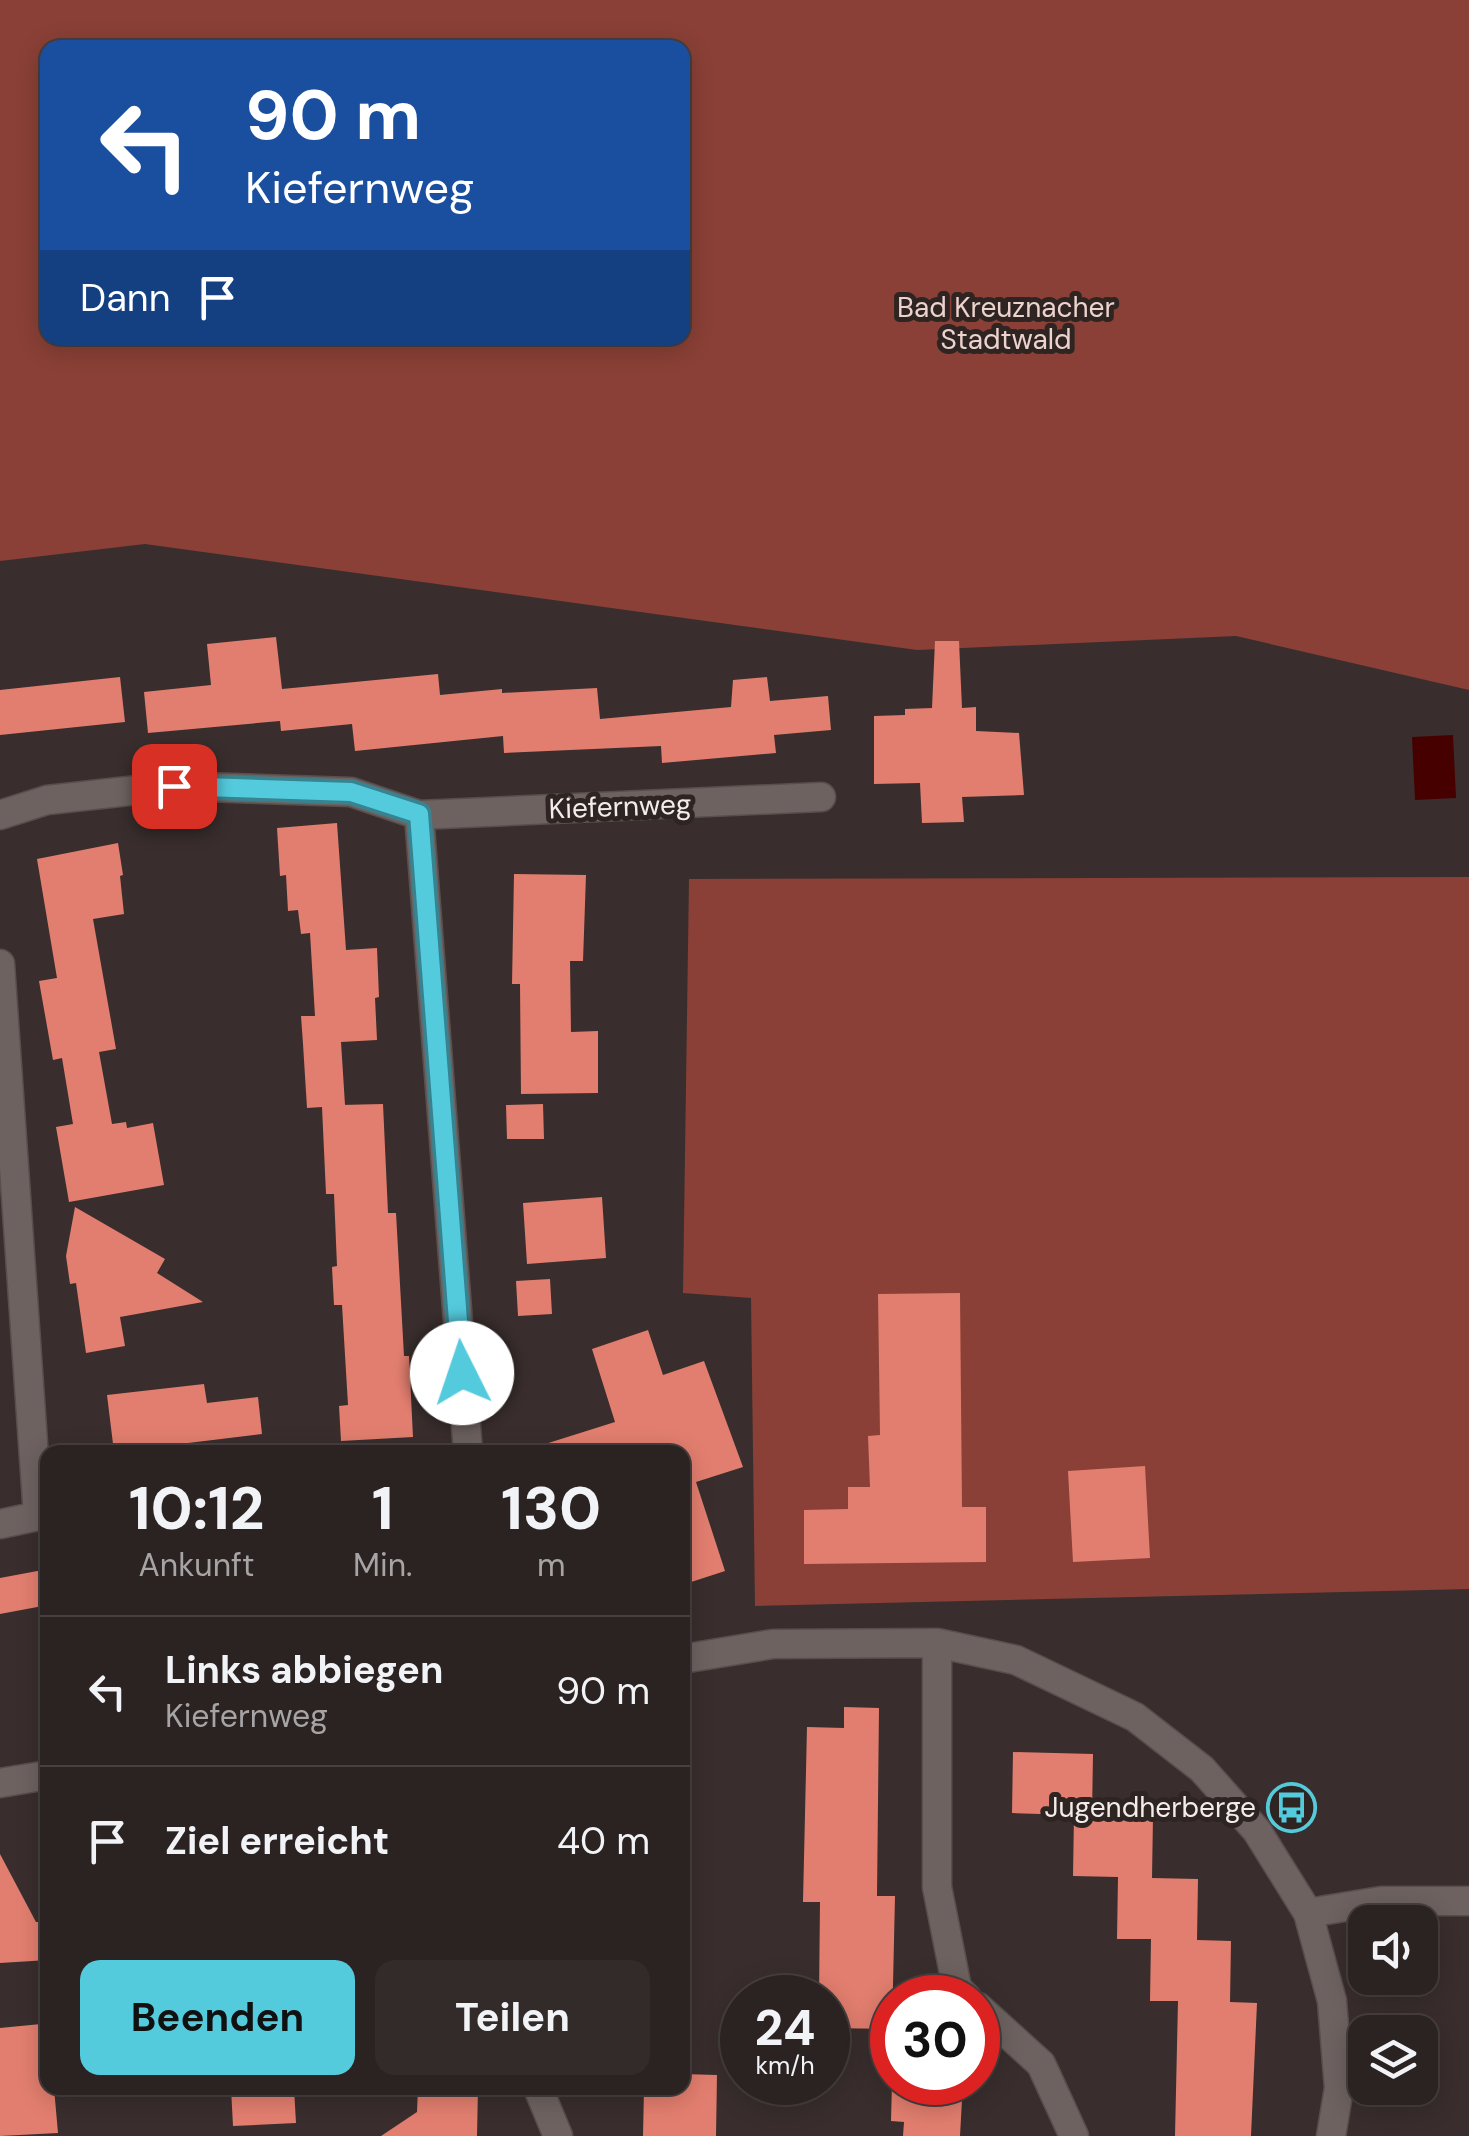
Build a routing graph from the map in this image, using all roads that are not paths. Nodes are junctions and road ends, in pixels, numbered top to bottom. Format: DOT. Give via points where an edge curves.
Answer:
graph roads {
  1 [pos="821,797"];
  2 [pos="0,814"];
  3 [pos="419,814"];
  4 [pos="0,964"];
  5 [pos="467,1445"];
  6 [pos="40,1477"];
  7 [pos="40,1516"];
  8 [pos="0,1524"];
  9 [pos="937,1642"];
  10 [pos="690,1658"];
  11 [pos="40,1776"];
  12 [pos="0,1783"];
  13 [pos="1469,1901"];
  14 [pos="1308,1913"];
  15 [pos="954,1975"];
  16 [pos="1000,2027"];
  17 [pos="541,2095"];
  18 [pos="558,2136"];
  19 [pos="1074,2136"];
  20 [pos="1332,2136"];
  1 -- 3 [label="street, Kiefernweg"];
  2 -- 3 [label="street, Kiefernweg" via="46,800 174,786 351,792"];
  3 -- 5 [label="street"];
  4 -- 6 [label="street"];
  7 -- 8 [label="street"];
  9 -- 10 [label="street" via="773,1644"];
  9 -- 14 [label="street" via="1016,1660 1135,1718 1202,1769 1257,1832"];
  9 -- 15 [label="street" via="937,1887"];
  11 -- 12 [label="street"];
  13 -- 14 [label="street" via="1381,1900"];
  14 -- 20 [label="street" via="1332,2000 1339,2088"];
  16 -- 19 [label="street" via="1042,2064"];
  17 -- 18 [label="street"];
}
